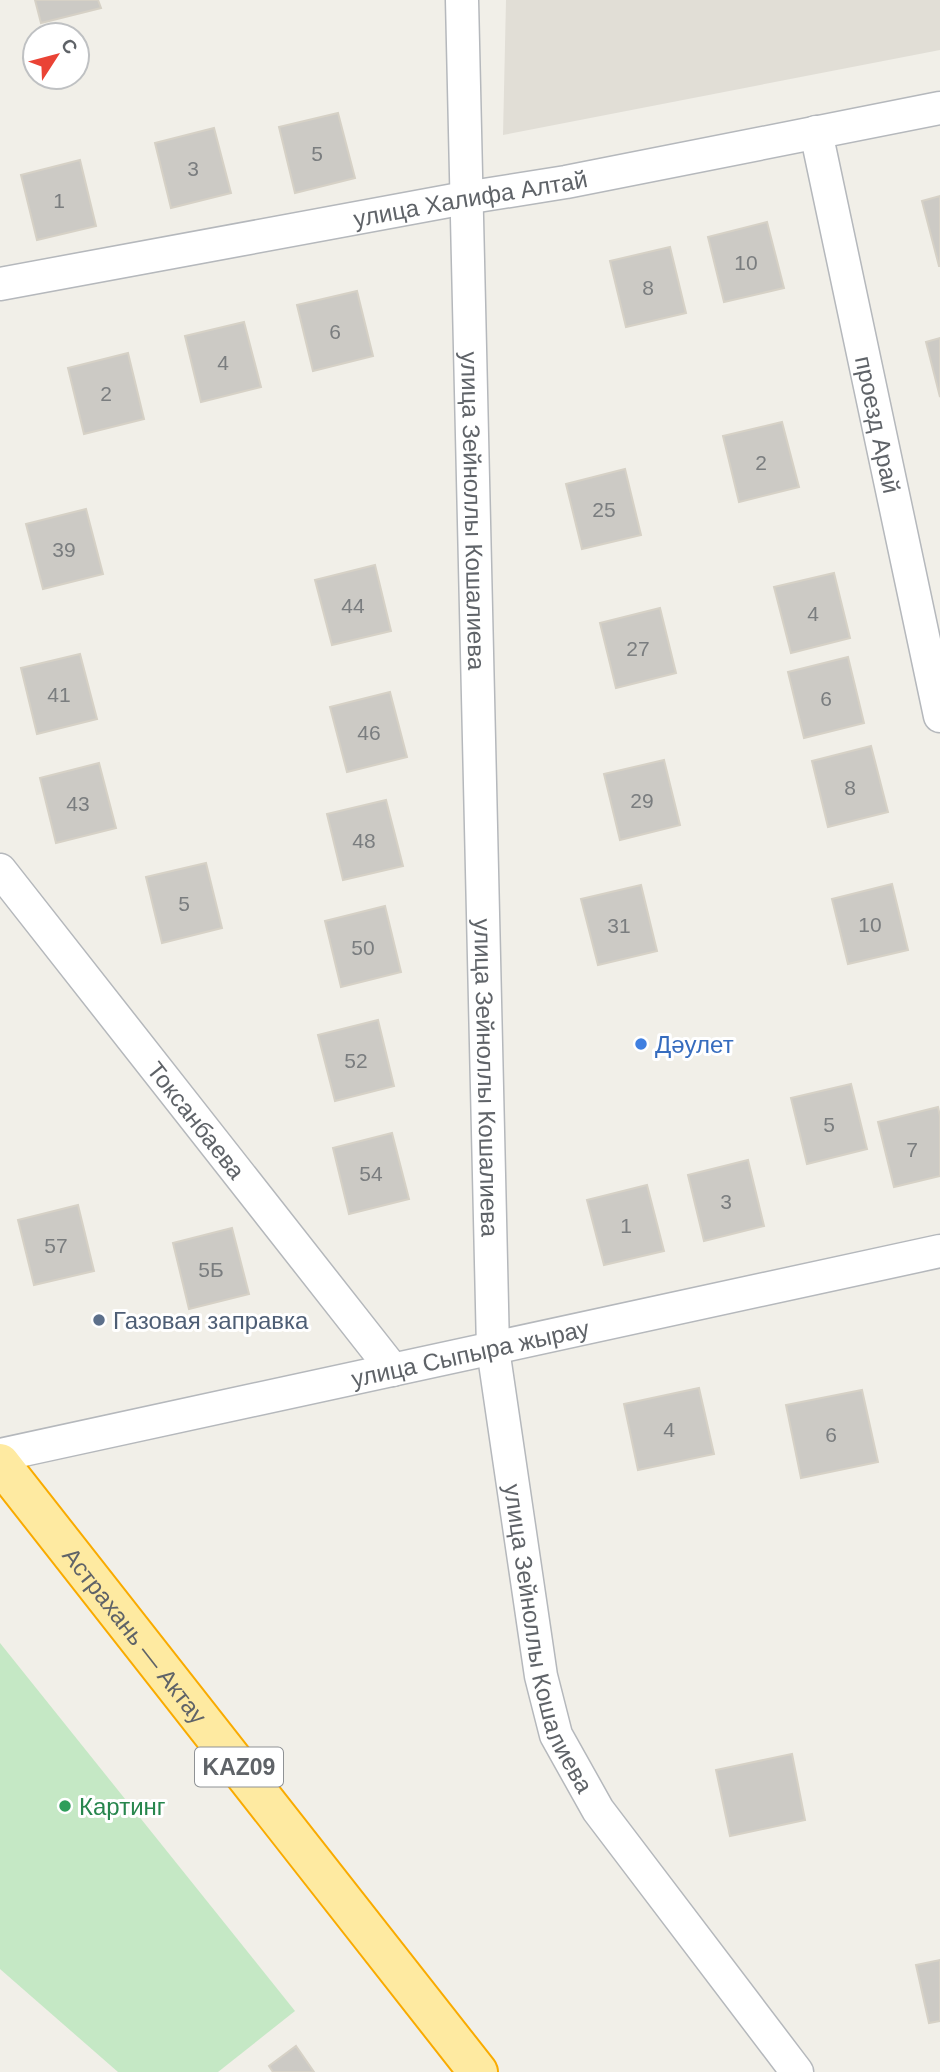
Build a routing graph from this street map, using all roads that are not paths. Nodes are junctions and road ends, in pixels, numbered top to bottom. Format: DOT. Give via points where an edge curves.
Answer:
graph roads {
  1 [pos="462,0"];
  2 [pos="940,108"];
  3 [pos="816,132"];
  4 [pos="465,198"];
  5 [pos="0,284"];
  6 [pos="940,716"];
  7 [pos="0,870"];
  8 [pos="940,1251"];
  9 [pos="493,1349"];
  10 [pos="393,1370"];
  11 [pos="0,1455"];
  12 [pos="0,1463"];
  13 [pos="478,2072"];
  14 [pos="797,2072"];
  1 -- 4 [label="street, улица Зейноллы Кошалиева"];
  2 -- 3 [label="street, улица Халифа Алтай"];
  3 -- 4 [label="street, улица Халифа Алтай"];
  3 -- 6 [label="street, проезд Арай"];
  4 -- 5 [label="street, улица Халифа Алтай"];
  4 -- 9 [label="street, улица Зейноллы Кошалиева"];
  7 -- 10 [label="street, Токсанбаева"];
  8 -- 9 [label="street, улица Сыпыра жырау"];
  9 -- 10 [label="street, улица Сыпыра жырау"];
  9 -- 14 [label="street, улица Зейноллы Кошалиева" via="541,1676 556,1735 598,1810"];
  10 -- 11 [label="street, улица Сыпыра жырау"];
  12 -- 13 [label="highway, Астрахань — Актау / KAZ09"];
}
